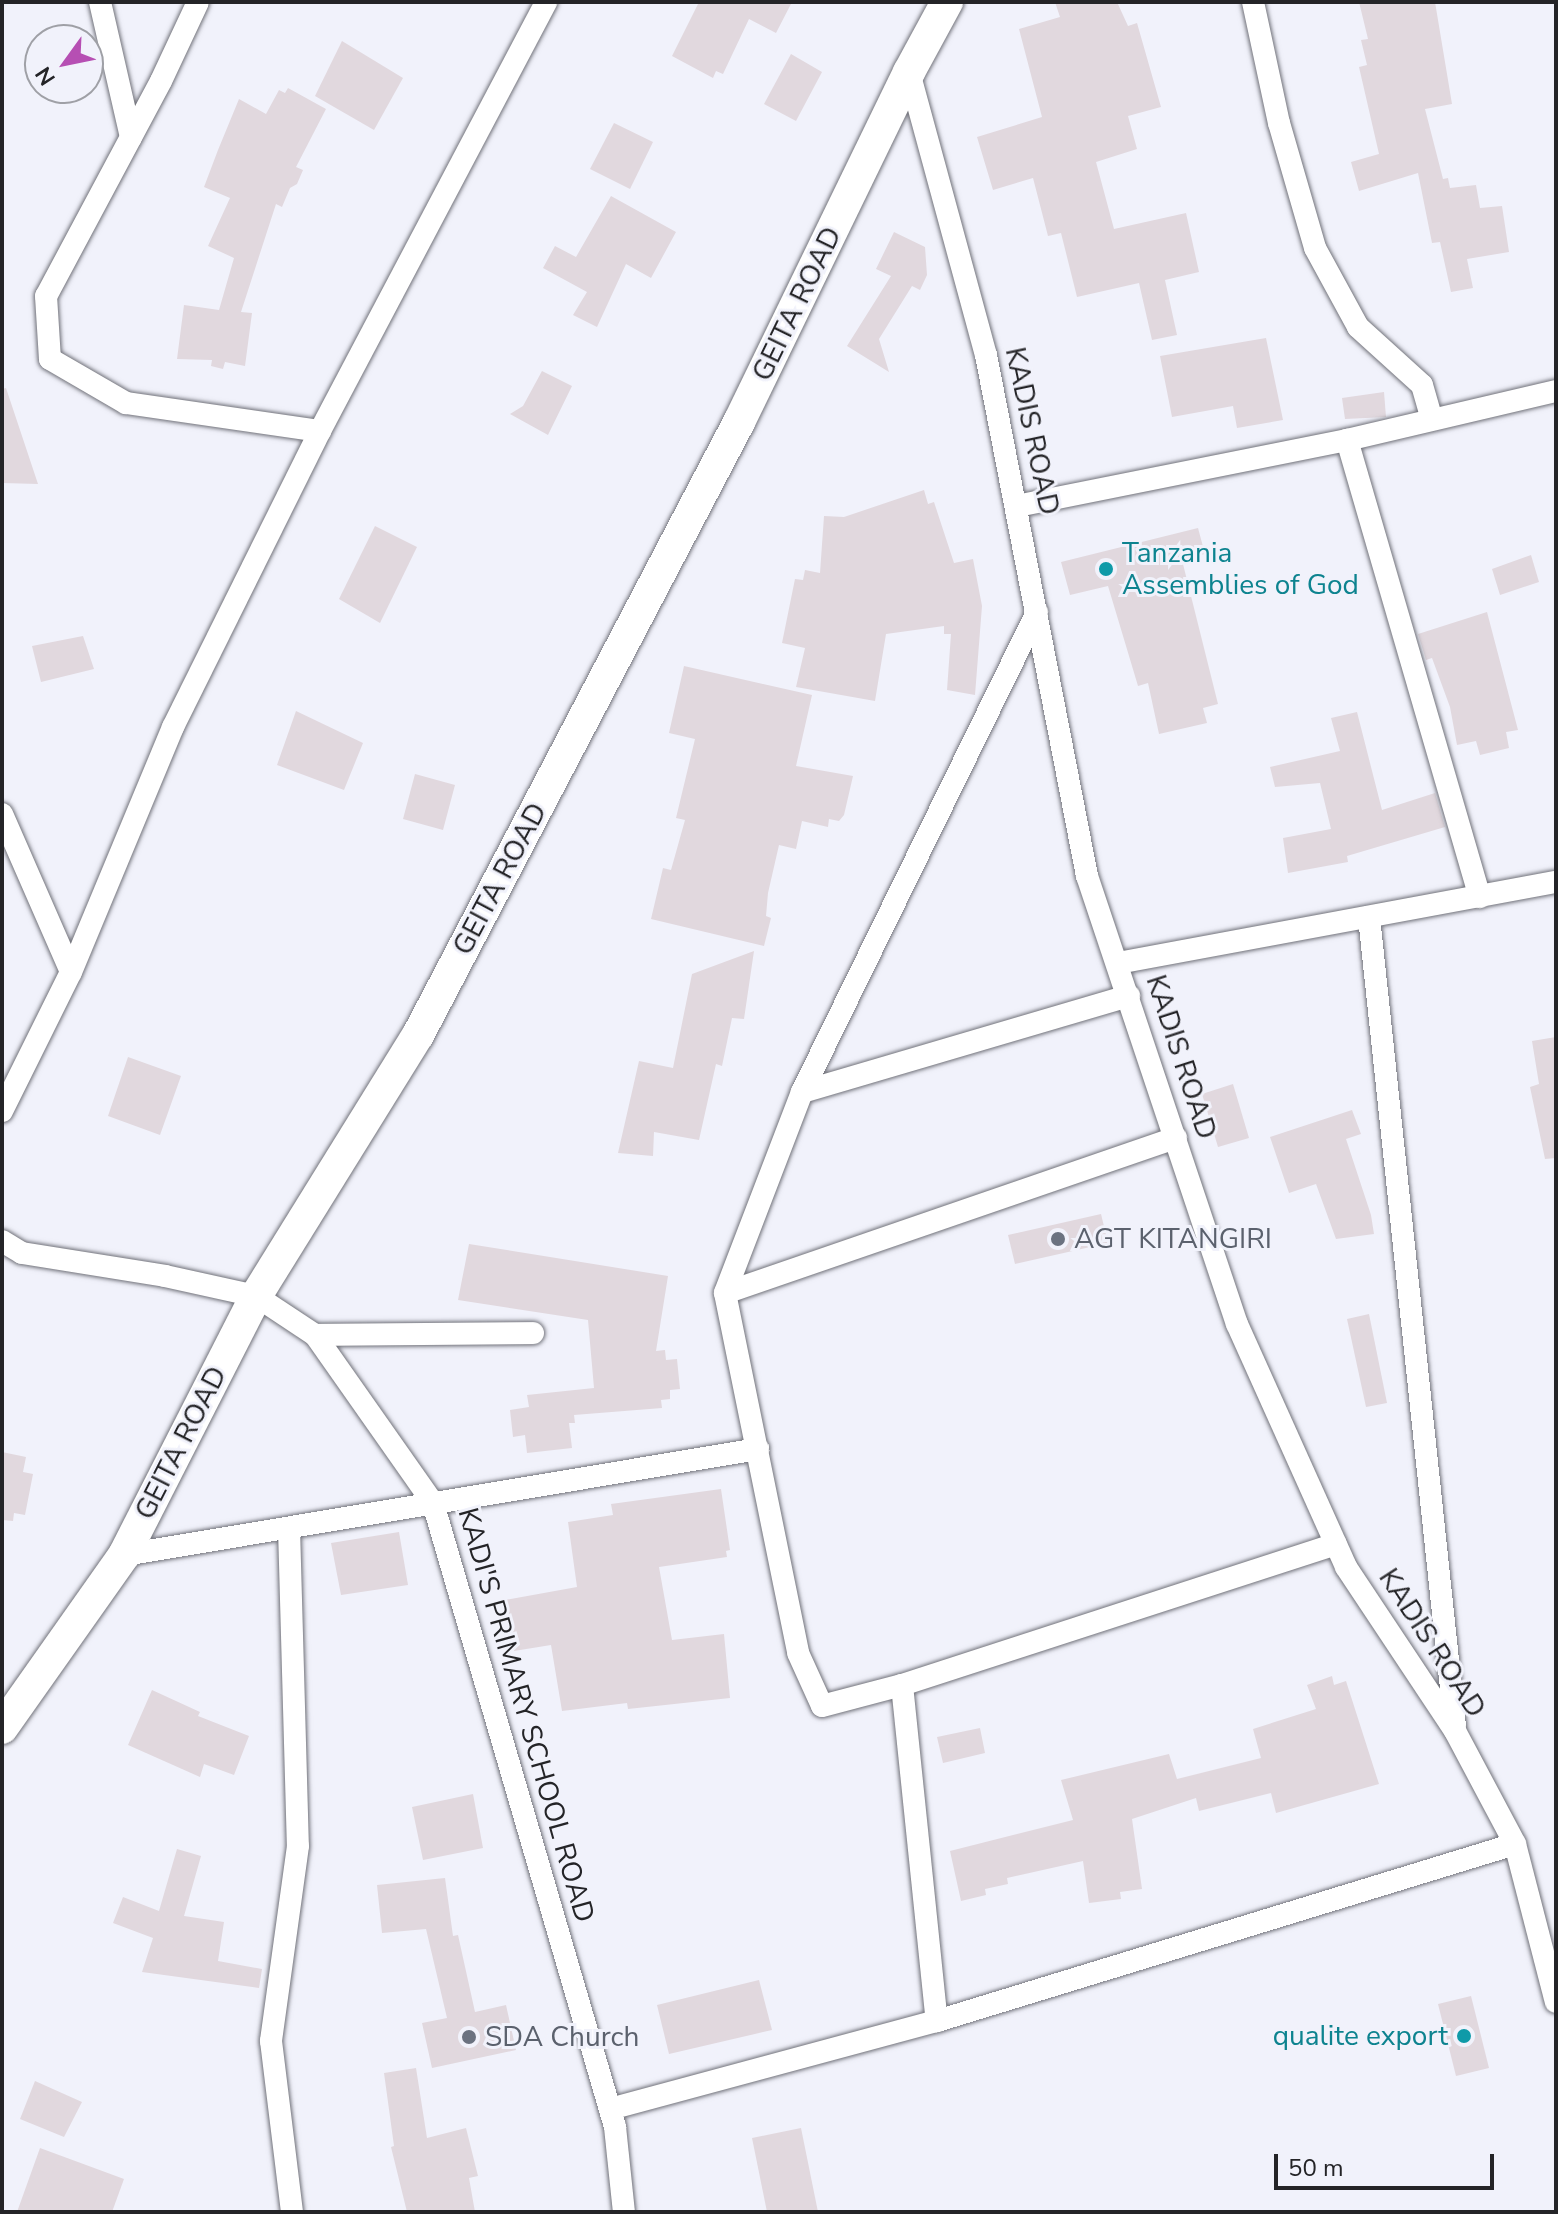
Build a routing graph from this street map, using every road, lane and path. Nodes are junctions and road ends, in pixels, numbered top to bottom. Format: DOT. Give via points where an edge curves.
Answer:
graph roads {
  1 [pos="100,2"];
  2 [pos="198,2"];
  3 [pos="546,2"];
  4 [pos="947,2"];
  5 [pos="1253,2"];
  6 [pos="909,72"];
  7 [pos="131,137"];
  8 [pos="1556,391"];
  9 [pos="1431,417"];
  10 [pos="320,431"];
  11 [pos="1347,440"];
  12 [pos="1017,506"];
  13 [pos="1037,612"];
  14 [pos="2,814"];
  15 [pos="1556,882"];
  16 [pos="1480,897"];
  17 [pos="1369,917"];
  18 [pos="1118,963"];
  19 [pos="71,972"];
  20 [pos="1129,996"];
  21 [pos="802,1092"];
  22 [pos="2,1111"];
  23 [pos="1176,1138"];
  24 [pos="2,1241"];
  25 [pos="725,1293"];
  26 [pos="256,1296"];
  27 [pos="533,1333"];
  28 [pos="315,1335"];
  29 [pos="758,1449"];
  30 [pos="433,1503"];
  31 [pos="289,1528"];
  32 [pos="1336,1544"];
  33 [pos="124,1555"];
  34 [pos="902,1685"];
  35 [pos="2,1728"];
  36 [pos="1455,1731"];
  37 [pos="1515,1844"];
  38 [pos="1556,2002"];
  39 [pos="937,2021"];
  40 [pos="610,2109"];
  41 [pos="292,2212"];
  42 [pos="624,2212"];
  1 -- 7 [label="street"];
  2 -- 7 [label="street"];
  3 -- 10 [label="street"];
  4 -- 6 [label="main road, GEITA ROAD"];
  5 -- 9 [label="street" via="1279,123 1315,248 1358,327 1422,385"];
  6 -- 12 [label="street, KADIS ROAD" via="986,355"];
  6 -- 26 [label="main road, GEITA ROAD" via="739,422 425,1022"];
  7 -- 10 [label="street" via="46,296 50,359 126,403"];
  8 -- 9 [label="street"];
  9 -- 11 [label="street"];
  10 -- 19 [label="street" via="173,727"];
  11 -- 12 [label="street"];
  11 -- 16 [label="street"];
  12 -- 13 [label="street, KADIS ROAD"];
  13 -- 18 [label="street, KADIS ROAD" via="1087,876"];
  13 -- 21 [label="street"];
  14 -- 19 [label="street"];
  15 -- 16 [label="street"];
  16 -- 17 [label="street"];
  17 -- 18 [label="street"];
  17 -- 36 [label="street"];
  18 -- 20 [label="street, KADIS ROAD"];
  19 -- 22 [label="street"];
  20 -- 21 [label="street"];
  20 -- 23 [label="street, KADIS ROAD"];
  21 -- 25 [label="street"];
  23 -- 25 [label="street"];
  23 -- 32 [label="street, KADIS ROAD" via="1237,1324"];
  24 -- 26 [label="street" via="22,1253"];
  25 -- 29 [label="street"];
  26 -- 28 [label="street, KADI'S PRIMARY SCHOOL ROAD"];
  26 -- 33 [label="main road, GEITA ROAD"];
  27 -- 28 [label="street"];
  28 -- 30 [label="street, KADI'S PRIMARY SCHOOL ROAD"];
  29 -- 30 [label="street"];
  29 -- 34 [label="street" via="798,1653 822,1706"];
  30 -- 31 [label="street"];
  30 -- 40 [label="street, KADI'S PRIMARY SCHOOL ROAD"];
  31 -- 33 [label="street"];
  31 -- 41 [label="street" via="298,1846 271,2041"];
  32 -- 34 [label="street"];
  32 -- 36 [label="street, KADIS ROAD"];
  33 -- 35 [label="main road, GEITA ROAD"];
  34 -- 39 [label="street"];
  36 -- 37 [label="street, KADIS ROAD"];
  37 -- 38 [label="street, KADIS ROAD"];
  37 -- 39 [label="street"];
  39 -- 40 [label="street"];
  40 -- 42 [label="street, KADI'S PRIMARY SCHOOL ROAD"];
}
